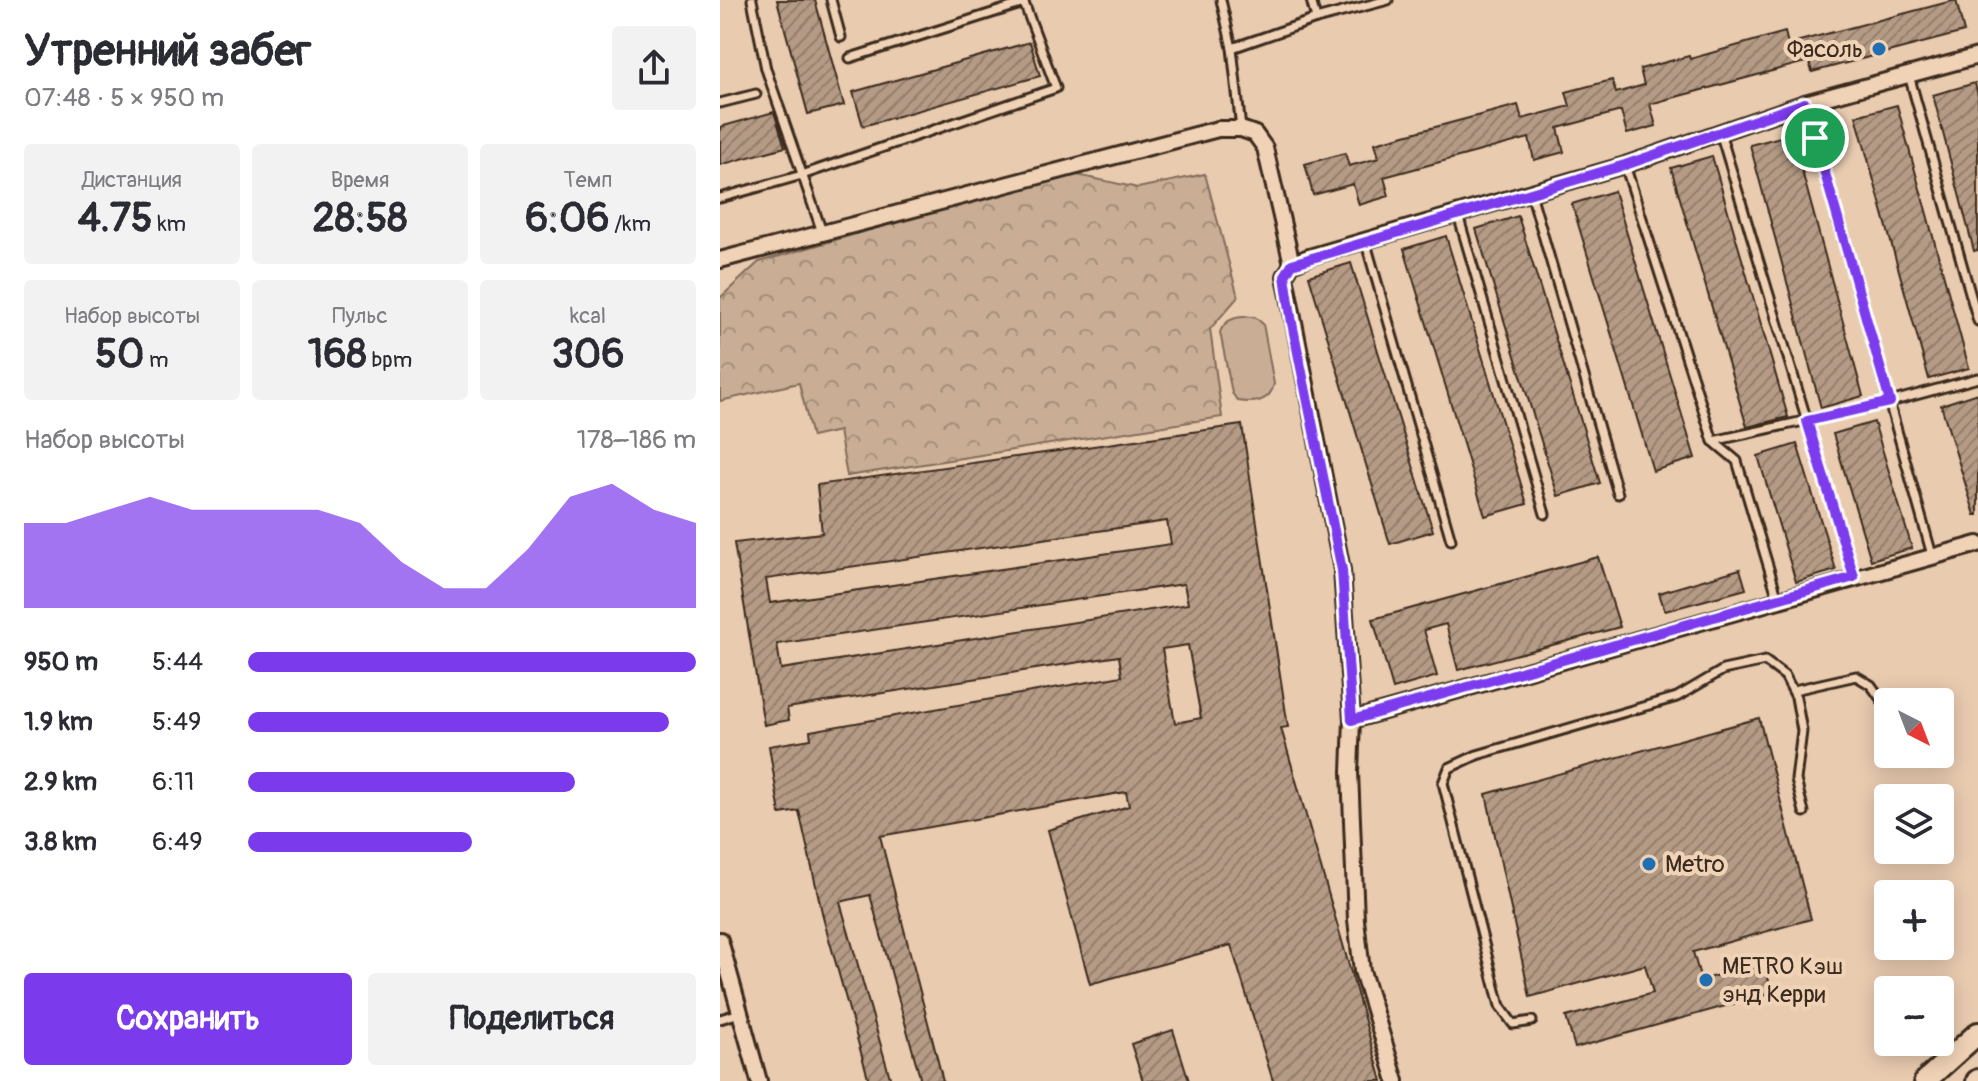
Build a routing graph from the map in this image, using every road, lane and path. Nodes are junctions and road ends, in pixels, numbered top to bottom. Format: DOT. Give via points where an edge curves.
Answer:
graph roads {
  1 [pos="752,0"];
  2 [pos="831,0"];
  3 [pos="1221,0"];
  4 [pos="1311,0"];
  5 [pos="1388,0"];
  6 [pos="1316,19"];
  7 [pos="841,37"];
  8 [pos="1232,48"];
  9 [pos="1978,56"];
  10 [pos="850,58"];
  11 [pos="1909,75"];
  12 [pos="756,94"];
  13 [pos="720,103"];
  14 [pos="1805,103"];
  15 [pos="1241,129"];
  16 [pos="1720,130"];
  17 [pos="1625,165"];
  18 [pos="802,175"];
  19 [pos="1531,193"];
  20 [pos="720,198"];
  21 [pos="1458,213"];
  22 [pos="822,232"];
  23 [pos="1365,240"];
  24 [pos="720,260"];
  25 [pos="1292,264"];
  26 [pos="1978,321"];
  27 [pos="1978,378"];
  28 [pos="1890,402"];
  29 [pos="1807,421"];
  30 [pos="1713,441"];
  31 [pos="1618,494"];
  32 [pos="1545,514"];
  33 [pos="1451,540"];
  34 [pos="1978,544"];
  35 [pos="1932,555"];
  36 [pos="1854,577"];
  37 [pos="1778,599"];
  38 [pos="1874,689"];
  39 [pos="1794,690"];
  40 [pos="1352,720"];
  41 [pos="1804,812"];
  42 [pos="720,940"];
  43 [pos="740,1013"];
  44 [pos="720,1019"];
  45 [pos="1532,1021"];
  46 [pos="1978,1033"];
  47 [pos="759,1081"];
  48 [pos="1396,1081"];
  49 [pos="1925,1081"];
  1 -- 18 [label="lane" via="766,69"];
  2 -- 7 [label="lane"];
  3 -- 8 [label="lane"];
  4 -- 6 [label="lane"];
  5 -- 6 [label="lane"];
  6 -- 8 [label="lane"];
  8 -- 15 [label="lane"];
  9 -- 11 [label="street"];
  10 -- 18 [label="lane" via="1024,3 1056,88"];
  11 -- 14 [label="street"];
  11 -- 26 [label="lane"];
  12 -- 13 [label="lane"];
  14 -- 16 [label="street"];
  14 -- 28 [label="lane"];
  15 -- 22 [label="street" via="1218,129 1127,150"];
  15 -- 25 [label="street" via="1255,134 1265,148"];
  16 -- 17 [label="street"];
  16 -- 29 [label="lane"];
  17 -- 19 [label="street"];
  17 -- 30 [label="lane"];
  18 -- 20 [label="lane"];
  18 -- 22 [label="lane"];
  19 -- 21 [label="street"];
  19 -- 31 [label="lane"];
  21 -- 23 [label="street"];
  21 -- 32 [label="lane"];
  22 -- 24 [label="street"];
  23 -- 25 [label="street"];
  23 -- 33 [label="lane"];
  25 -- 40 [label="street" via="1285,276 1290,311 1342,570"];
  27 -- 28 [label="lane"];
  28 -- 29 [label="lane"];
  28 -- 35 [label="lane"];
  29 -- 30 [label="lane"];
  29 -- 36 [label="lane"];
  30 -- 37 [label="lane" via="1737,461"];
  34 -- 35 [label="street"];
  35 -- 36 [label="street"];
  36 -- 37 [label="street"];
  37 -- 40 [label="street"];
  38 -- 39 [label="lane" via="1856,676"];
  39 -- 41 [label="lane" via="1802,731 1796,780"];
  39 -- 45 [label="lane" via="1773,665 1748,663 1723,670 1677,697 1477,755 1446,772 1443,783 1500,1006 1513,1024"];
  40 -- 48 [label="street" via="1350,772 1362,971"];
  42 -- 43 [label="street"];
  43 -- 44 [label="lane"];
  43 -- 47 [label="street"];
  46 -- 49 [label="main road"];
}
